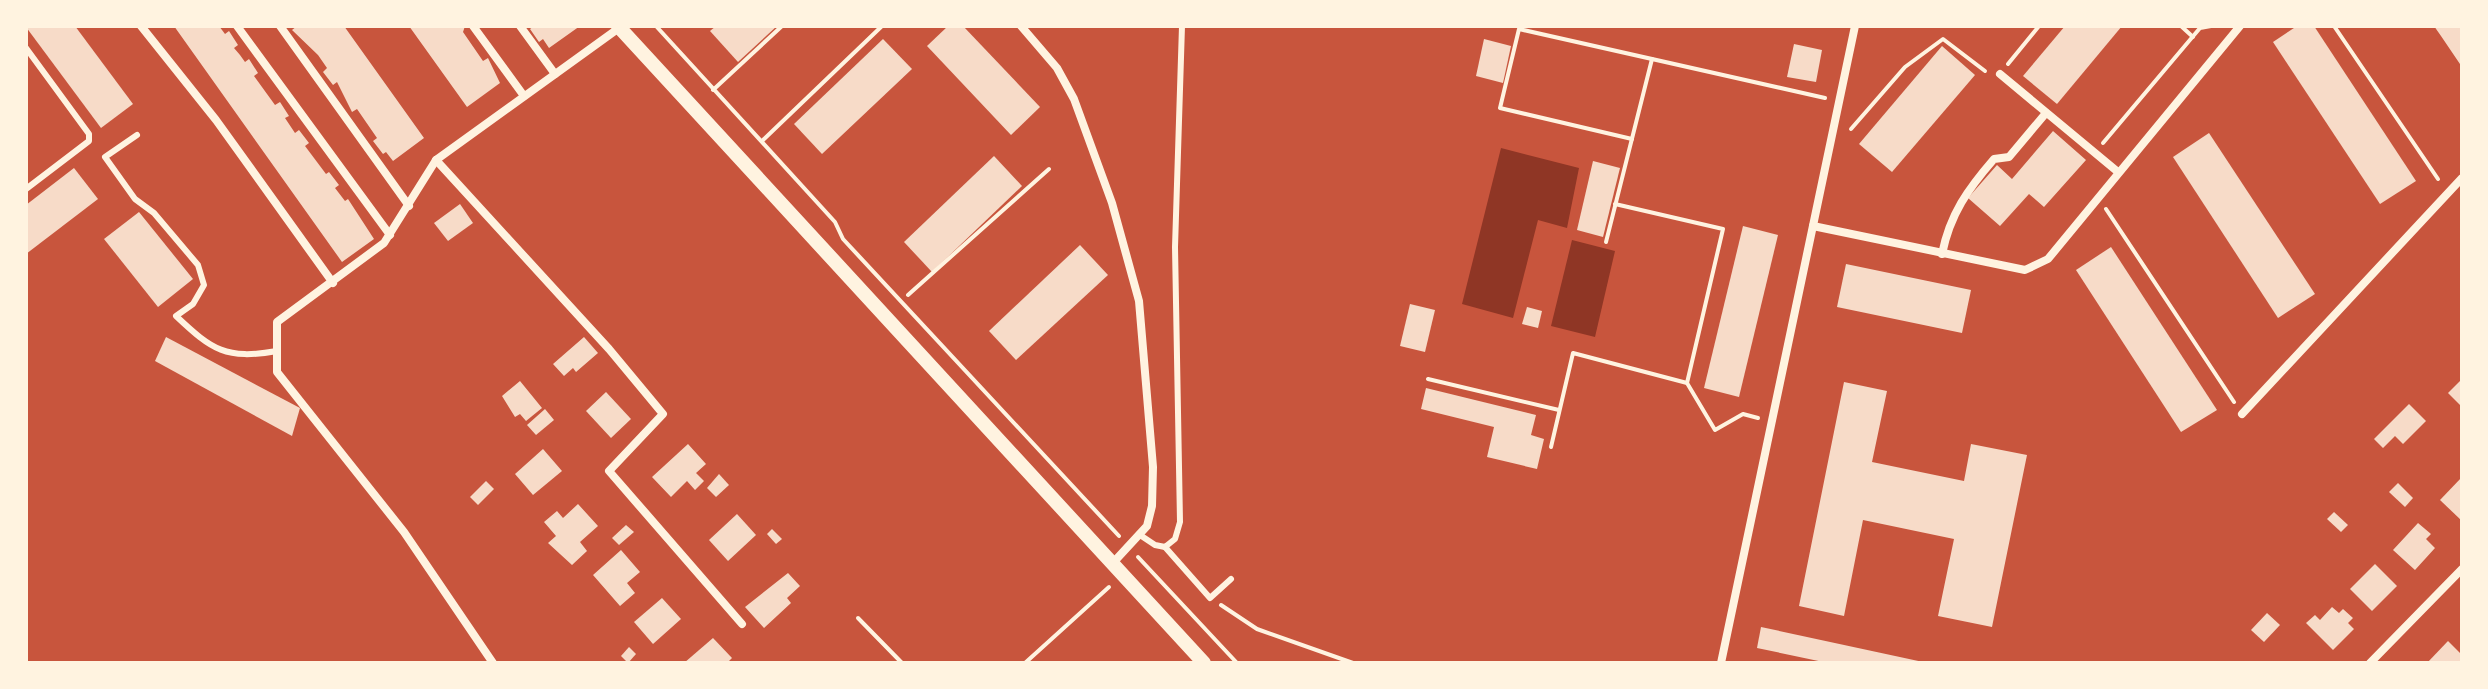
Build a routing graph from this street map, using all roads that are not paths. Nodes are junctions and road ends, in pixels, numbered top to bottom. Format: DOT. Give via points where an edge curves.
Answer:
graph roads {
  1 [pos="141,26"];
  2 [pos="237,26"];
  3 [pos="280,26"];
  4 [pos="473,26"];
  5 [pos="520,26"];
  6 [pos="1021,26"];
  7 [pos="1182,26"];
  8 [pos="1855,26"];
  9 [pos="2240,26"];
  10 [pos="618,27"];
  11 [pos="26,48"];
  12 [pos="555,74"];
  13 [pos="2000,74"];
  14 [pos="524,96"];
  15 [pos="2046,113"];
  16 [pos="137,135"];
  17 [pos="436,160"];
  18 [pos="2118,172"];
  19 [pos="2462,178"];
  20 [pos="26,189"];
  21 [pos="409,206"];
  22 [pos="1813,226"];
  23 [pos="390,235"];
  24 [pos="1942,254"];
  25 [pos="333,283"];
  26 [pos="277,351"];
  27 [pos="2242,414"];
  28 [pos="1140,535"];
  29 [pos="1165,547"];
  30 [pos="1111,565"];
  31 [pos="2462,569"];
  32 [pos="1231,579"];
  33 [pos="742,624"];
  34 [pos="493,663"];
  35 [pos="1204,663"];
  36 [pos="1721,663"];
  37 [pos="2370,663"];
  1 -- 25 [label="street"];
  2 -- 23 [label="street"];
  3 -- 21 [label="street"];
  4 -- 14 [label="street"];
  5 -- 12 [label="street"];
  6 -- 28 [label="street" via="1057,68 1074,99 1139,301 1153,467 1152,506"];
  7 -- 29 [label="lane" via="1175,247 1180,522 1175,539"];
  8 -- 22 [label="street"];
  9 -- 18 [label="street"];
  10 -- 12 [label="street"];
  10 -- 30 [label="street"];
  11 -- 20 [label="lane" via="89,134 84,147"];
  12 -- 14 [label="street"];
  13 -- 15 [label="street"];
  14 -- 17 [label="street"];
  15 -- 18 [label="street"];
  15 -- 24 [label="street" via="2009,157 1994,159 1962,196"];
  16 -- 26 [label="lane" via="105,157 135,199 154,213 198,265 204,285 193,304 176,316 208,345 245,357"];
  17 -- 21 [label="street"];
  17 -- 33 [label="street" via="663,414 609,471"];
  18 -- 24 [label="street" via="2048,259 2025,270"];
  19 -- 27 [label="street"];
  21 -- 23 [label="street"];
  22 -- 24 [label="street"];
  22 -- 36 [label="street"];
  23 -- 25 [label="street"];
  25 -- 26 [label="street" via="277,322"];
  26 -- 34 [label="street" via="277,372 404,532"];
  28 -- 29 [label="lane"];
  28 -- 30 [label="street"];
  29 -- 32 [label="lane" via="1210,598"];
  30 -- 35 [label="street"];
  31 -- 37 [label="street"];
}
